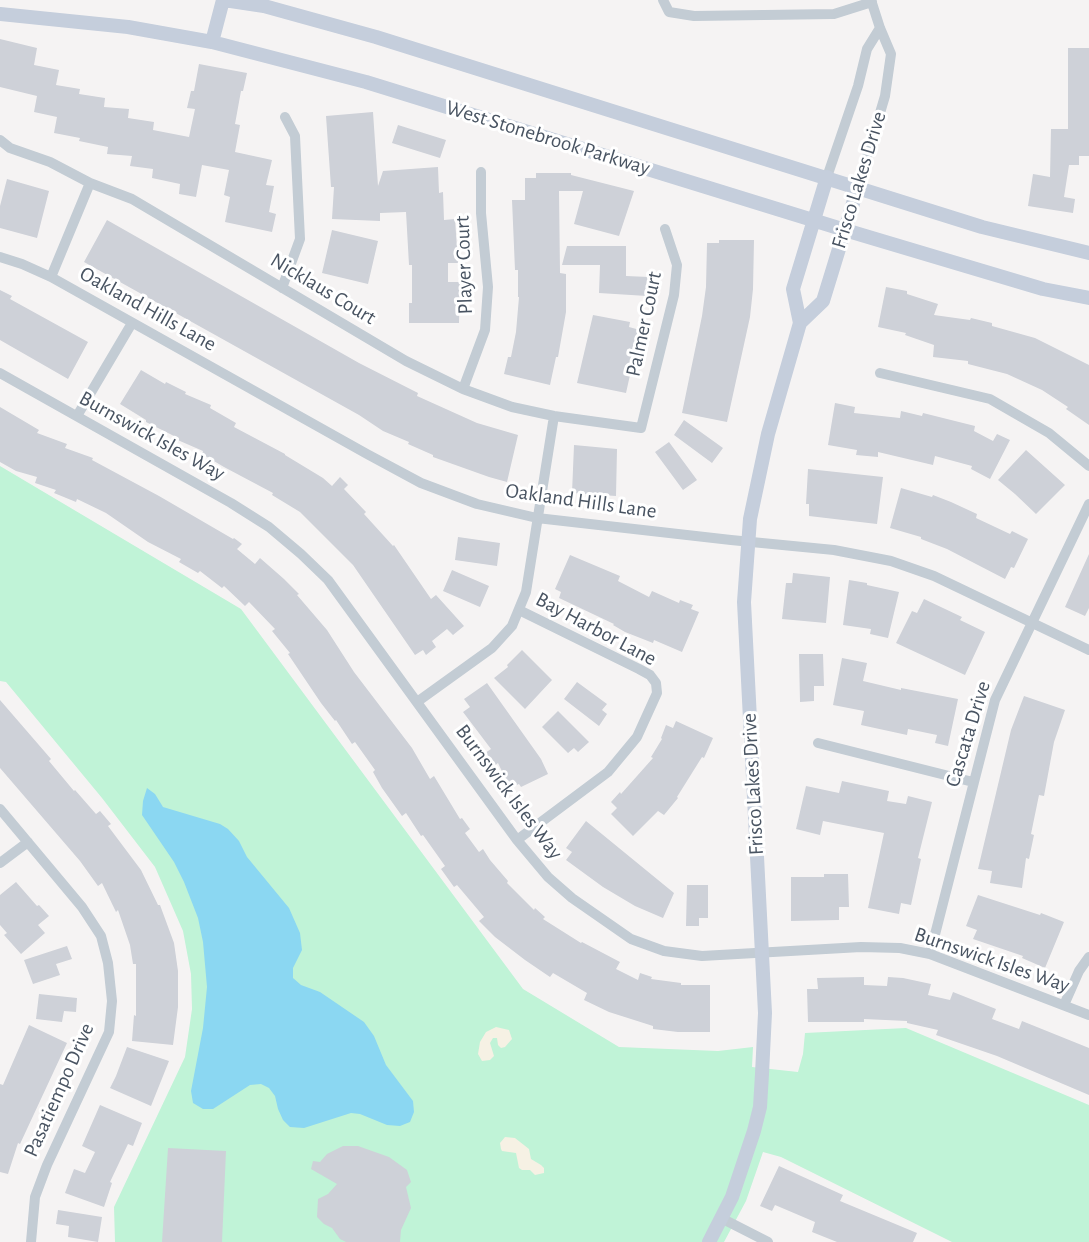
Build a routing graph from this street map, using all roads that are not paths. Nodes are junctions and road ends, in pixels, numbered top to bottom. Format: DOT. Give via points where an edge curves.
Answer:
graph roads {
  1 [pos="224,0"];
  2 [pos="663,0"];
  3 [pos="872,1"];
  4 [pos="0,14"];
  5 [pos="880,28"];
  6 [pos="212,42"];
  7 [pos="285,117"];
  8 [pos="0,140"];
  9 [pos="481,172"];
  10 [pos="827,177"];
  11 [pos="90,183"];
  12 [pos="858,187"];
  13 [pos="813,220"];
  14 [pos="665,229"];
  15 [pos="845,230"];
  16 [pos="1089,253"];
  17 [pos="0,257"];
  18 [pos="51,277"];
  19 [pos="282,288"];
  20 [pos="1089,298"];
  21 [pos="132,323"];
  22 [pos="800,323"];
  23 [pos="0,373"];
  24 [pos="880,373"];
  25 [pos="463,389"];
  26 [pos="77,416"];
  27 [pos="554,416"];
  28 [pos="641,428"];
  29 [pos="1089,466"];
  30 [pos="1089,504"];
  31 [pos="537,518"];
  32 [pos="748,542"];
  33 [pos="519,610"];
  34 [pos="1032,623"];
  35 [pos="1089,650"];
  36 [pos="417,702"];
  37 [pos="818,743"];
  38 [pos="973,782"];
  39 [pos="0,809"];
  40 [pos="517,840"];
  41 [pos="28,842"];
  42 [pos="0,863"];
  43 [pos="762,952"];
  44 [pos="930,954"];
  45 [pos="1089,957"];
  46 [pos="1064,1005"];
  47 [pos="1089,1015"];
  48 [pos="721,1218"];
  49 [pos="32,1242"];
  50 [pos="709,1242"];
  51 [pos="768,1242"];
  1 -- 6 [label="street"];
  1 -- 10 [label="street" via="275,9 376,37"];
  2 -- 3 [label="street" via="669,12 694,16 834,14"];
  3 -- 5 [label="street, Frisco Lakes Drive"];
  4 -- 6 [label="street, West Stonebrook Parkway" via="128,27"];
  5 -- 10 [label="street, Frisco Lakes Drive" via="867,49"];
  5 -- 12 [label="street, Frisco Lakes Drive" via="891,54 885,96"];
  6 -- 13 [label="street, West Stonebrook Parkway" via="366,82"];
  7 -- 19 [label="street" via="295,136 300,239"];
  8 -- 11 [label="street, Nicklaus Court"];
  9 -- 25 [label="street, Player Court" via="488,287 486,319"];
  10 -- 12 [label="street"];
  10 -- 13 [label="street, Frisco Lakes Drive"];
  11 -- 18 [label="street"];
  11 -- 19 [label="street, Nicklaus Court" via="132,199"];
  12 -- 15 [label="street, Frisco Lakes Drive"];
  12 -- 16 [label="street" via="982,227"];
  13 -- 15 [label="street, West Stonebrook Parkway"];
  13 -- 22 [label="street, Frisco Lakes Drive" via="793,290"];
  14 -- 28 [label="street, Palmer Court" via="676,265 674,295"];
  15 -- 20 [label="street, West Stonebrook Parkway" via="1043,289"];
  15 -- 22 [label="street, Frisco Lakes Drive" via="823,301"];
  17 -- 18 [label="street, Oakland Hills Lane"];
  18 -- 21 [label="street, Oakland Hills Lane"];
  19 -- 25 [label="street, Nicklaus Court" via="406,361"];
  21 -- 26 [label="street"];
  21 -- 31 [label="street, Oakland Hills Lane" via="421,483 477,504"];
  22 -- 32 [label="street, Frisco Lakes Drive" via="768,434"];
  23 -- 26 [label="street, Burnswick Isles Way"];
  24 -- 29 [label="street" via="990,399 1049,433"];
  25 -- 27 [label="street, Nicklaus Court" via="512,407"];
  26 -- 36 [label="street, Burnswick Isles Way" via="277,533 328,580"];
  27 -- 28 [label="street, Nicklaus Court"];
  27 -- 31 [label="street"];
  30 -- 34 [label="street, Cascata Drive"];
  31 -- 32 [label="street, Oakland Hills Lane"];
  31 -- 33 [label="street" via="526,592"];
  32 -- 34 [label="street, Oakland Hills Lane" via="834,550 891,561 934,576"];
  32 -- 43 [label="street, Frisco Lakes Drive" via="744,602"];
  33 -- 36 [label="street" via="512,626 492,648"];
  33 -- 40 [label="street, Bay Harbor Lane" via="650,675 657,693 637,737 608,772"];
  34 -- 35 [label="street, Oakland Hills Lane"];
  34 -- 38 [label="street, Cascata Drive" via="995,700"];
  36 -- 40 [label="street, Burnswick Isles Way"];
  37 -- 38 [label="street"];
  38 -- 44 [label="street, Cascata Drive"];
  39 -- 41 [label="street, Pasatiempo Drive"];
  40 -- 43 [label="street, Burnswick Isles Way" via="572,898 631,939 664,951 702,956"];
  41 -- 42 [label="street"];
  41 -- 49 [label="street, Pasatiempo Drive" via="82,907 100,936 112,1001 109,1032 35,1197"];
  43 -- 44 [label="street, Burnswick Isles Way" via="861,947"];
  43 -- 48 [label="street, Frisco Lakes Drive" via="765,1013 760,1107 732,1197"];
  44 -- 46 [label="street, Burnswick Isles Way"];
  45 -- 46 [label="street" via="1078,971"];
  46 -- 47 [label="street, Burnswick Isles Way"];
  48 -- 50 [label="street, Frisco Lakes Drive"];
  48 -- 51 [label="street"];
}
